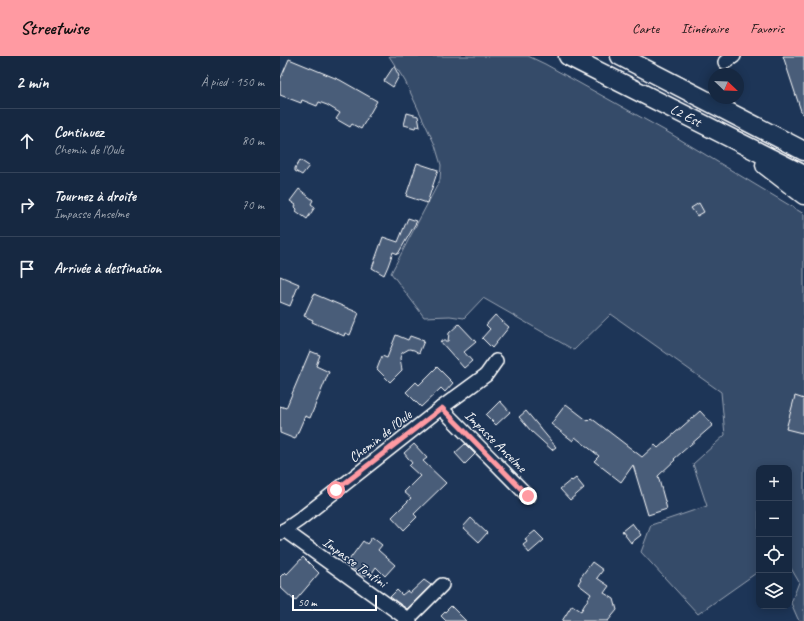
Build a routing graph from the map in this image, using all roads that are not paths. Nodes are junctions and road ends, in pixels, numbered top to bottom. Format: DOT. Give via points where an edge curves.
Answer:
graph roads {
  1 [pos="568,56"];
  2 [pos="620,56"];
  3 [pos="729,137"];
  4 [pos="803,150"];
  5 [pos="804,175"];
  6 [pos="804,194"];
  7 [pos="496,361"];
  8 [pos="442,408"];
  9 [pos="528,496"];
  10 [pos="282,532"];
  11 [pos="442,585"];
  12 [pos="409,620"];
  1 -- 3 [label="highway, L2 Est"];
  2 -- 4 [label="highway, L2 Est"];
  3 -- 5 [label="highway, L2 Est"];
  3 -- 6 [label="highway"];
  7 -- 8 [label="street, Chemin de l'Oule" via="486,375"];
  8 -- 9 [label="street, Impasse Anselme"];
  8 -- 10 [label="street, Chemin de l'Oule"];
  10 -- 12 [label="street, Impasse Tontini"];
  11 -- 12 [label="street, Impasse Tontini"];
}
